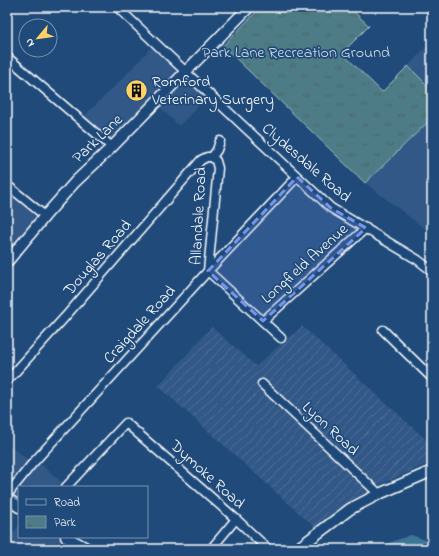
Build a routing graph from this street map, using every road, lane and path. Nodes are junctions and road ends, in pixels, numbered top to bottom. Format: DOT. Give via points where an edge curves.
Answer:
graph roads {
  1 [pos="117,7"];
  2 [pos="249,7"];
  3 [pos="7,57"];
  4 [pos="188,75"];
  5 [pos="220,141"];
  6 [pos="112,147"];
  7 [pos="212,157"];
  8 [pos="297,176"];
  9 [pos="7,185"];
  10 [pos="44,216"];
  11 [pos="366,228"];
  12 [pos="7,262"];
  13 [pos="208,271"];
  14 [pos="432,271"];
  15 [pos="263,321"];
  16 [pos="383,330"];
  17 [pos="281,338"];
  18 [pos="432,378"];
  19 [pos="7,381"];
  20 [pos="262,384"];
  21 [pos="432,471"];
  22 [pos="67,486"];
  23 [pos="379,494"];
  24 [pos="7,495"];
  25 [pos="7,498"];
  26 [pos="18,506"];
  27 [pos="236,519"];
  28 [pos="68,538"];
  29 [pos="84,548"];
  30 [pos="211,549"];
  31 [pos="268,549"];
  32 [pos="297,549"];
  1 -- 4 [label="street, Clydesdale Road"];
  2 -- 4 [label="street, Park Lane"];
  3 -- 6 [label="street"];
  4 -- 6 [label="street, Park Lane"];
  4 -- 8 [label="street, Clydesdale Road" via="225,114"];
  5 -- 7 [label="street, Allandale Road"];
  6 -- 10 [label="street, Park Lane"];
  7 -- 13 [label="street, Allandale Road" via="218,168"];
  7 -- 19 [label="street, Douglas Road" via="201,160 65,318"];
  8 -- 11 [label="street, Clydesdale Road" via="332,208"];
  8 -- 13 [label="street, Craigdale Road"];
  9 -- 10 [label="street"];
  10 -- 12 [label="street, Park Lane"];
  11 -- 14 [label="street, Clydesdale Road"];
  11 -- 15 [label="street, Longfield Avenue"];
  13 -- 15 [label="street, Allandale Road"];
  13 -- 24 [label="street, Craigdale Road" via="32,464"];
  15 -- 17 [label="street, Allandale Road"];
  16 -- 18 [label="street"];
  20 -- 23 [label="street, Lyon Road"];
  21 -- 23 [label="street"];
  22 -- 27 [label="street, Dymoke Road" via="126,422"];
  23 -- 32 [label="street" via="350,509"];
  25 -- 26 [label="street"];
  27 -- 30 [label="street"];
  27 -- 31 [label="street, Dymoke Road"];
  28 -- 29 [label="street"];
}
